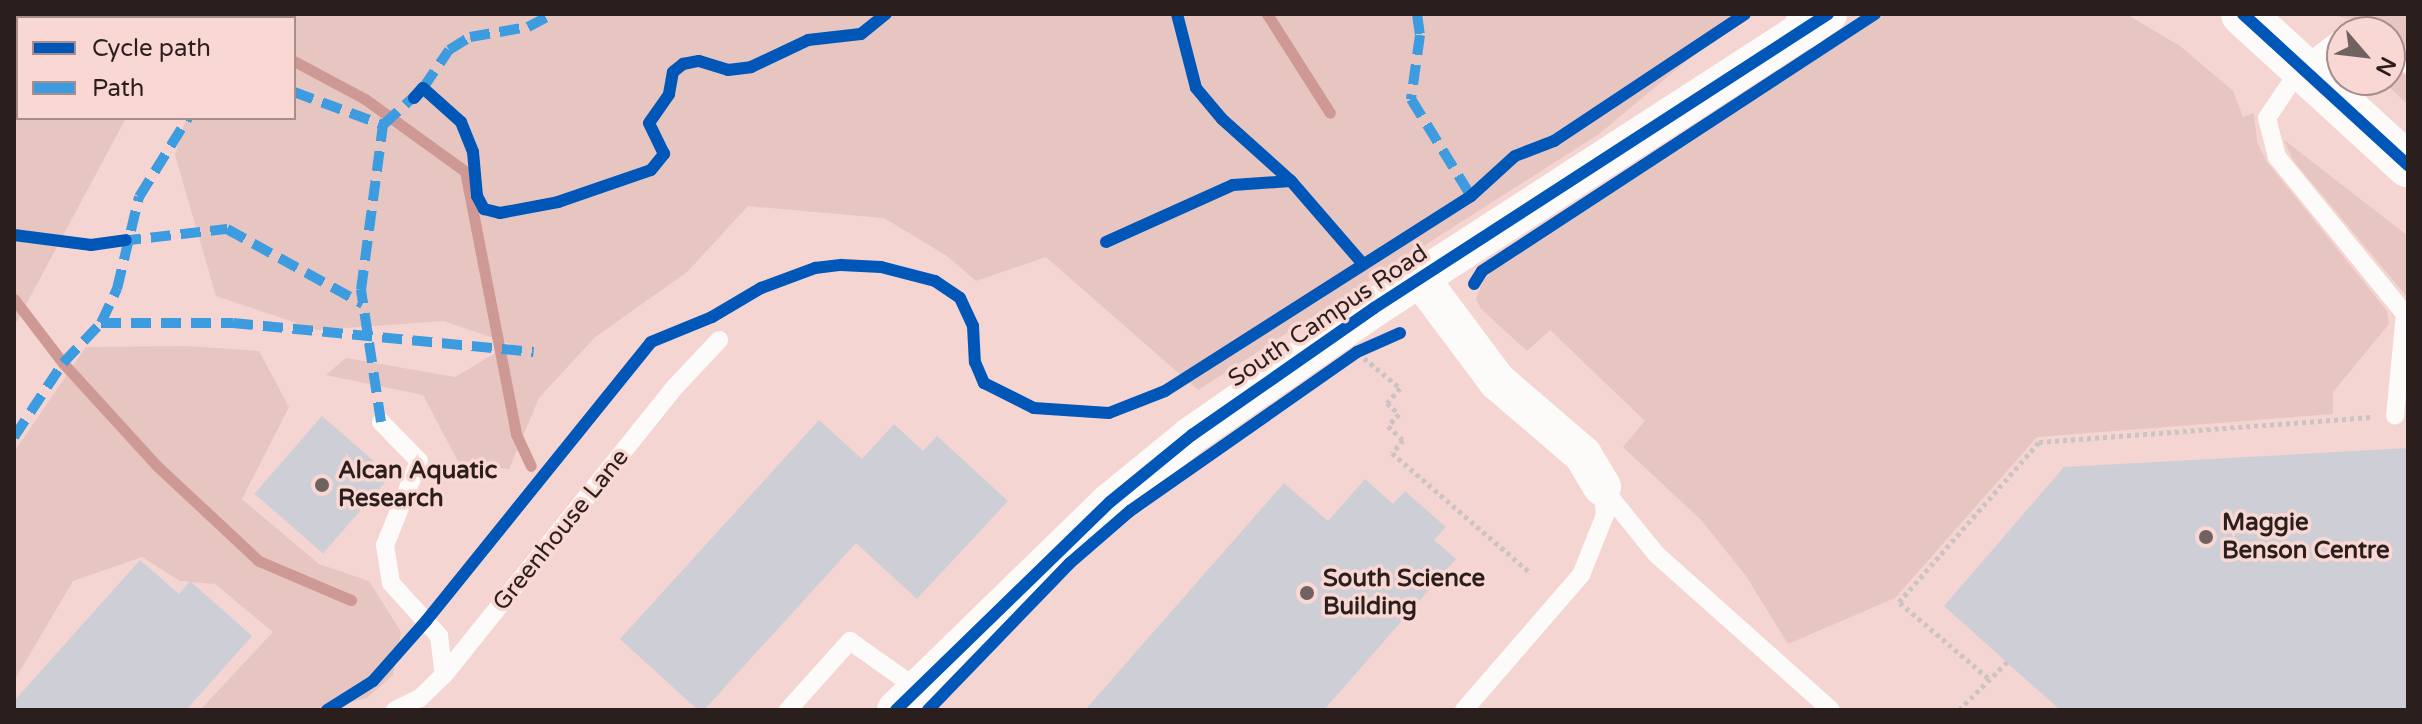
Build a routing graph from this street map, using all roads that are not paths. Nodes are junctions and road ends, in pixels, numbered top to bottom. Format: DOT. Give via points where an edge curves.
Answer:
graph roads {
  1 [pos="2240,16"];
  2 [pos="1816,18"];
  3 [pos="2326,49"];
  4 [pos="2300,69"];
  5 [pos="2408,165"];
  6 [pos="1420,278"];
  7 [pos="719,340"];
  8 [pos="2395,416"];
  9 [pos="381,422"];
  10 [pos="1602,487"];
  11 [pos="444,675"];
  12 [pos="907,700"];
  13 [pos="395,710"];
  14 [pos="788,710"];
  15 [pos="1464,710"];
  16 [pos="1831,710"];
  1 -- 4 [label="street"];
  2 -- 6 [label="street, South Campus Road"];
  3 -- 4 [label="lane"];
  4 -- 5 [label="street"];
  4 -- 8 [label="lane" via="2267,118 2277,157 2405,314"];
  6 -- 10 [label="street" via="1497,381 1583,455"];
  6 -- 12 [label="street, South Campus Road" via="1181,444 1110,502"];
  7 -- 11 [label="lane, Greenhouse Lane" via="674,388"];
  9 -- 11 [label="lane" via="419,461 385,545 391,583 439,636"];
  10 -- 15 [label="lane" via="1605,515 1581,575"];
  10 -- 16 [label="lane" via="1656,554"];
  11 -- 13 [label="lane, Greenhouse Lane" via="420,698"];
  12 -- 14 [label="lane" via="850,641"];
}
